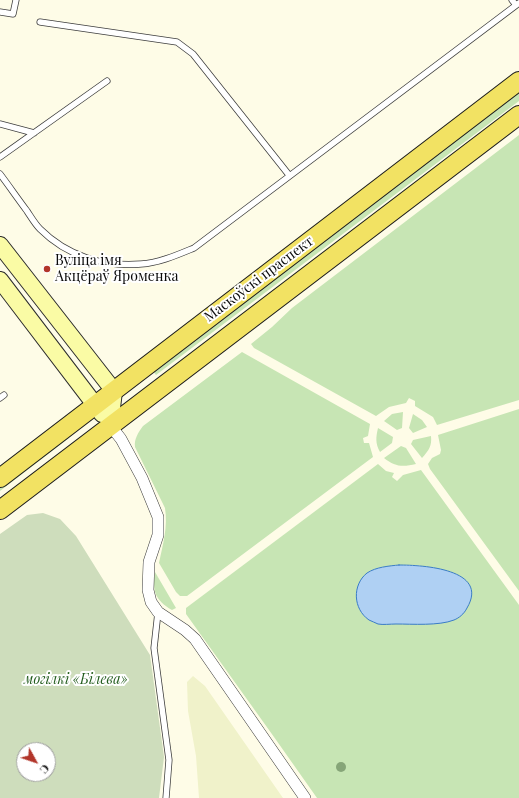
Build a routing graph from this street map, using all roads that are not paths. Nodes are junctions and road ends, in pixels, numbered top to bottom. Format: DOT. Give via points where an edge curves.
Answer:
graph roads {
  1 [pos="16,0"];
  2 [pos="512,0"];
  3 [pos="517,4"];
  4 [pos="0,12"];
  5 [pos="40,22"];
  6 [pos="108,81"];
  7 [pos="519,81"];
  8 [pos="519,115"];
  9 [pos="0,124"];
  10 [pos="34,133"];
  11 [pos="0,157"];
  12 [pos="0,174"];
  13 [pos="289,175"];
  14 [pos="0,245"];
  15 [pos="0,280"];
  16 [pos="114,391"];
  17 [pos="95,405"];
  18 [pos="110,425"];
  19 [pos="0,478"];
  20 [pos="0,510"];
  21 [pos="158,612"];
  22 [pos="166,798"];
  23 [pos="305,798"];
  1 -- 4 [label="lane" via="13,14"];
  2 -- 3 [label="lane"];
  3 -- 13 [label="lane"];
  5 -- 13 [label="lane" via="177,42 193,54"];
  6 -- 10 [label="lane"];
  7 -- 16 [label="main road, Маскоўскі праспект"];
  8 -- 18 [label="main road, Маскоўскі праспект"];
  9 -- 10 [label="lane"];
  10 -- 11 [label="lane"];
  12 -- 13 [label="lane" via="39,228 56,243 89,259 106,263 142,264 168,259 194,248"];
  14 -- 16 [label="street"];
  15 -- 17 [label="street"];
  16 -- 17 [label="main road, Маскоўскі праспект"];
  16 -- 18 [label="street"];
  17 -- 18 [label="street"];
  17 -- 19 [label="main road, Маскоўскі праспект"];
  18 -- 20 [label="main road, Маскоўскі праспект"];
  18 -- 21 [label="street" via="121,439 142,478 158,517 158,535 149,562 148,590 151,602"];
  21 -- 22 [label="lane" via="154,648 169,760"];
  21 -- 23 [label="street" via="195,639"];
}
